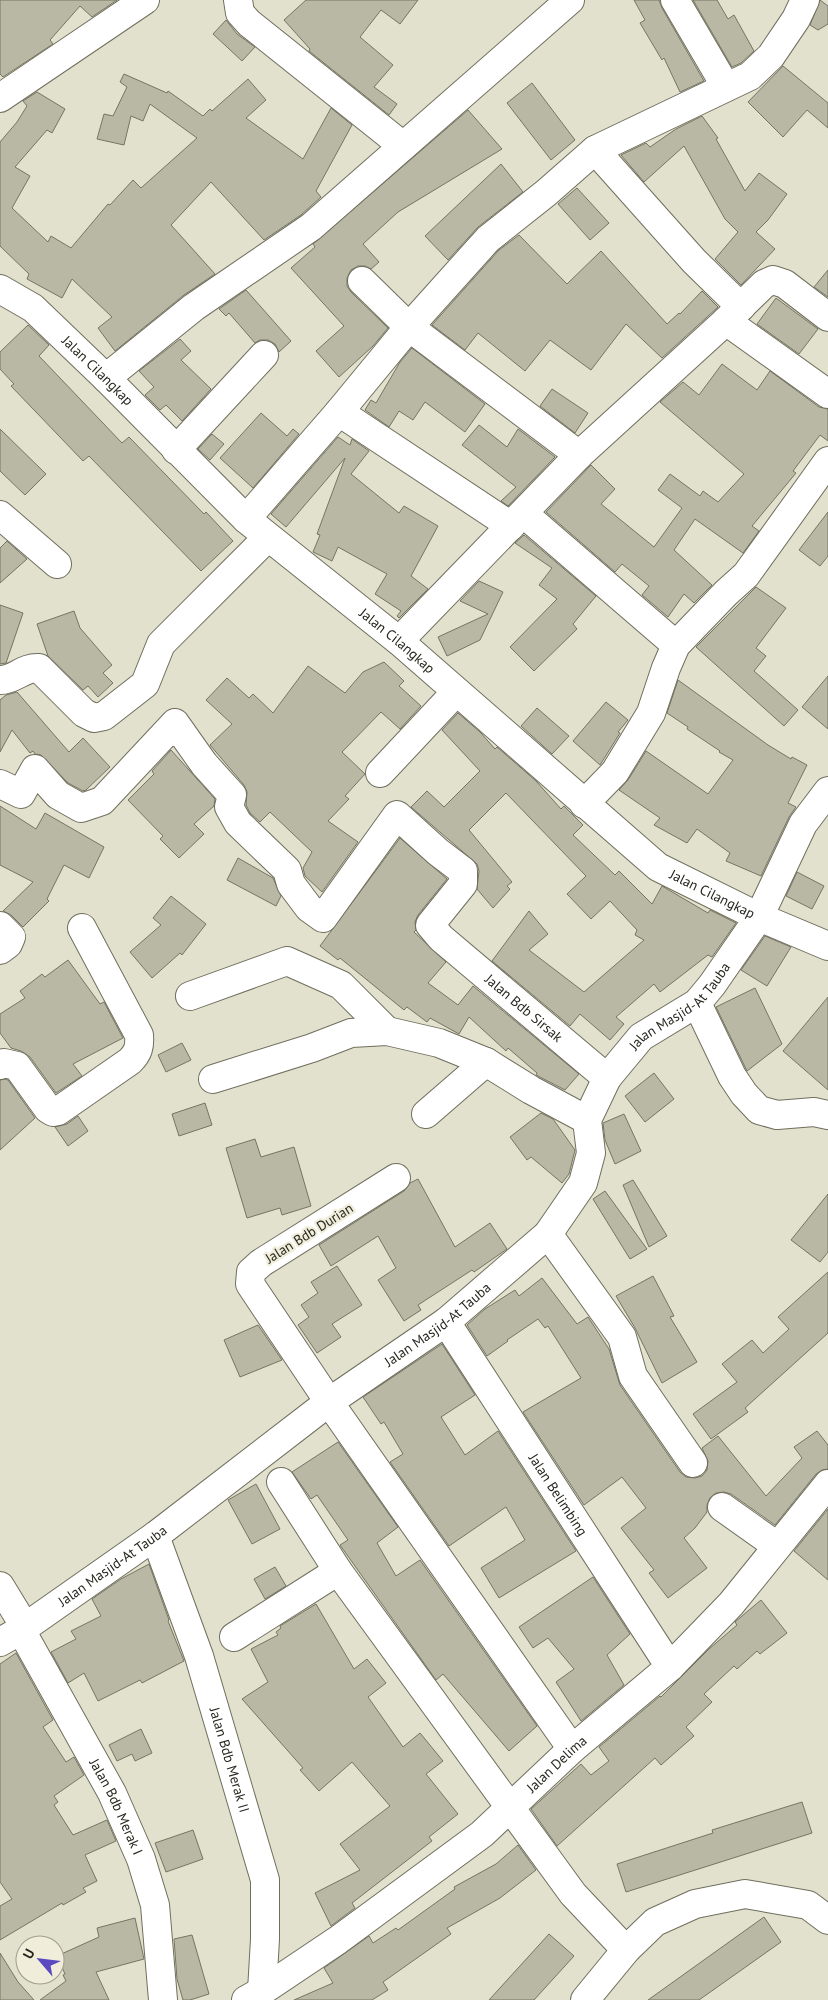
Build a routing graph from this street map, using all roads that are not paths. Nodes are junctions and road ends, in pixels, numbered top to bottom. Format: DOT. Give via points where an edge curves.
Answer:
graph roads {
  1 [pos="145,0"];
  2 [pos="238,0"];
  3 [pos="570,0"];
  4 [pos="675,0"];
  5 [pos="805,0"];
  6 [pos="726,87"];
  7 [pos="0,98"];
  8 [pos="403,146"];
  9 [pos="595,150"];
  10 [pos="362,281"];
  11 [pos="0,289"];
  12 [pos="734,314"];
  13 [pos="828,317"];
  14 [pos="409,326"];
  15 [pos="264,355"];
  16 [pos="106,378"];
  17 [pos="828,394"];
  18 [pos="339,412"];
  19 [pos="176,450"];
  20 [pos="578,455"];
  21 [pos="828,463"];
  22 [pos="0,515"];
  23 [pos="246,520"];
  24 [pos="517,520"];
  25 [pos="267,538"];
  26 [pos="57,564"];
  27 [pos="399,641"];
  28 [pos="676,645"];
  29 [pos="0,680"];
  30 [pos="456,692"];
  31 [pos="380,772"];
  32 [pos="0,784"];
  33 [pos="828,790"];
  34 [pos="584,804"];
  35 [pos="759,917"];
  36 [pos="0,926"];
  37 [pos="82,928"];
  38 [pos="828,946"];
  39 [pos="0,950"];
  40 [pos="190,996"];
  41 [pos="697,1003"];
  42 [pos="387,1031"];
  43 [pos="486,1062"];
  44 [pos="0,1065"];
  45 [pos="607,1078"];
  46 [pos="213,1079"];
  47 [pos="426,1114"];
  48 [pos="828,1116"];
  49 [pos="586,1120"];
  50 [pos="396,1178"];
  51 [pos="548,1234"];
  52 [pos="446,1322"];
  53 [pos="329,1402"];
  54 [pos="694,1463"];
  55 [pos="281,1482"];
  56 [pos="828,1484"];
  57 [pos="722,1508"];
  58 [pos="155,1536"];
  59 [pos="777,1546"];
  60 [pos="338,1571"];
  61 [pos="0,1586"];
  62 [pos="15,1633"];
  63 [pos="234,1637"];
  64 [pos="670,1667"];
  65 [pos="572,1749"];
  66 [pos="510,1807"];
  67 [pos="828,1920"];
  68 [pos="626,1950"];
  69 [pos="254,1996"];
  70 [pos="162,2000"];
  71 [pos="585,2000"];
  1 -- 7 [label="street"];
  2 -- 8 [label="street" via="240,13 249,23"];
  3 -- 8 [label="street"];
  4 -- 6 [label="street"];
  5 -- 6 [label="street" via="771,56 750,76"];
  6 -- 9 [label="street"];
  8 -- 16 [label="street" via="311,227 194,307"];
  9 -- 12 [label="street" via="694,262"];
  9 -- 14 [label="street" via="488,239"];
  10 -- 14 [label="street"];
  11 -- 16 [label="street, Jalan Cilangkap" via="33,308"];
  12 -- 13 [label="street" via="764,284 773,280 784,284"];
  12 -- 17 [label="street"];
  12 -- 20 [label="street"];
  14 -- 18 [label="street"];
  14 -- 20 [label="street"];
  15 -- 19 [label="street"];
  16 -- 19 [label="street, Jalan Cilangkap"];
  18 -- 23 [label="street"];
  18 -- 24 [label="street"];
  19 -- 23 [label="street, Jalan Cilangkap"];
  20 -- 24 [label="street"];
  21 -- 28 [label="street" via="746,575"];
  22 -- 26 [label="street"];
  23 -- 25 [label="street, Jalan Cilangkap"];
  24 -- 27 [label="street"];
  24 -- 28 [label="street"];
  25 -- 27 [label="street, Jalan Cilangkap"];
  25 -- 29 [label="street" via="161,644 145,684 104,716 94,718 84,713 39,668 30,667 10,679"];
  27 -- 30 [label="street, Jalan Cilangkap"];
  28 -- 34 [label="street" via="651,713 615,772"];
  30 -- 31 [label="street"];
  30 -- 34 [label="street, Jalan Cilangkap"];
  32 -- 45 [label="street, Jalan Bdb Sirsak" via="21,794 35,769 58,795 81,808 102,801 175,723 204,764 232,795 229,807 238,823 287,870 291,884 309,908 323,918 397,815 463,871 463,884 430,925 441,938"];
  33 -- 35 [label="street, Jalan Masjid-At Tauba" via="803,824"];
  34 -- 35 [label="street, Jalan Cilangkap" via="658,867"];
  35 -- 38 [label="street, Jalan Cilangkap"];
  35 -- 41 [label="street, Jalan Masjid-At Tauba"];
  36 -- 39 [label="street" via="11,937"];
  37 -- 44 [label="street" via="139,1035 140,1046 136,1055 58,1112 48,1109 17,1066"];
  40 -- 42 [label="street" via="286,961 341,985"];
  41 -- 45 [label="street, Jalan Masjid-At Tauba" via="641,1037"];
  41 -- 48 [label="street" via="732,1076 759,1110 777,1115 814,1112"];
  42 -- 43 [label="street" via="439,1043"];
  42 -- 46 [label="street" via="351,1033"];
  43 -- 47 [label="street"];
  43 -- 49 [label="street"];
  45 -- 49 [label="street, Jalan Masjid-At Tauba"];
  49 -- 51 [label="street, Jalan Masjid-At Tauba" via="591,1153 583,1183"];
  50 -- 53 [label="street, Jalan Bdb Durian" via="252,1272 250,1284"];
  51 -- 52 [label="street, Jalan Masjid-At Tauba"];
  51 -- 54 [label="street" via="622,1337 633,1376"];
  52 -- 53 [label="street, Jalan Masjid-At Tauba"];
  52 -- 64 [label="street, Jalan Belimbing"];
  53 -- 58 [label="street, Jalan Masjid-At Tauba"];
  53 -- 65 [label="street, Jalan Bdb Durian"];
  55 -- 60 [label="street"];
  56 -- 59 [label="street, Jalan Delima"];
  57 -- 59 [label="street"];
  58 -- 62 [label="street, Jalan Masjid-At Tauba"];
  58 -- 69 [label="street, Jalan Bdb Merak II" via="199,1656 265,1880 265,1939"];
  59 -- 64 [label="street, Jalan Delima" via="730,1604"];
  60 -- 63 [label="street"];
  60 -- 66 [label="street"];
  61 -- 62 [label="street, Jalan Bdb Merak I"];
  62 -- 70 [label="street, Jalan Bdb Merak I" via="112,1793 141,1859 155,1905"];
  64 -- 65 [label="street, Jalan Delima"];
  65 -- 66 [label="street, Jalan Delima"];
  66 -- 68 [label="street" via="573,1894"];
  66 -- 69 [label="street, Jalan Delima" via="482,1834 338,1940"];
  67 -- 68 [label="street" via="808,1905 745,1894 695,1904 655,1922"];
  68 -- 71 [label="street"];
}
